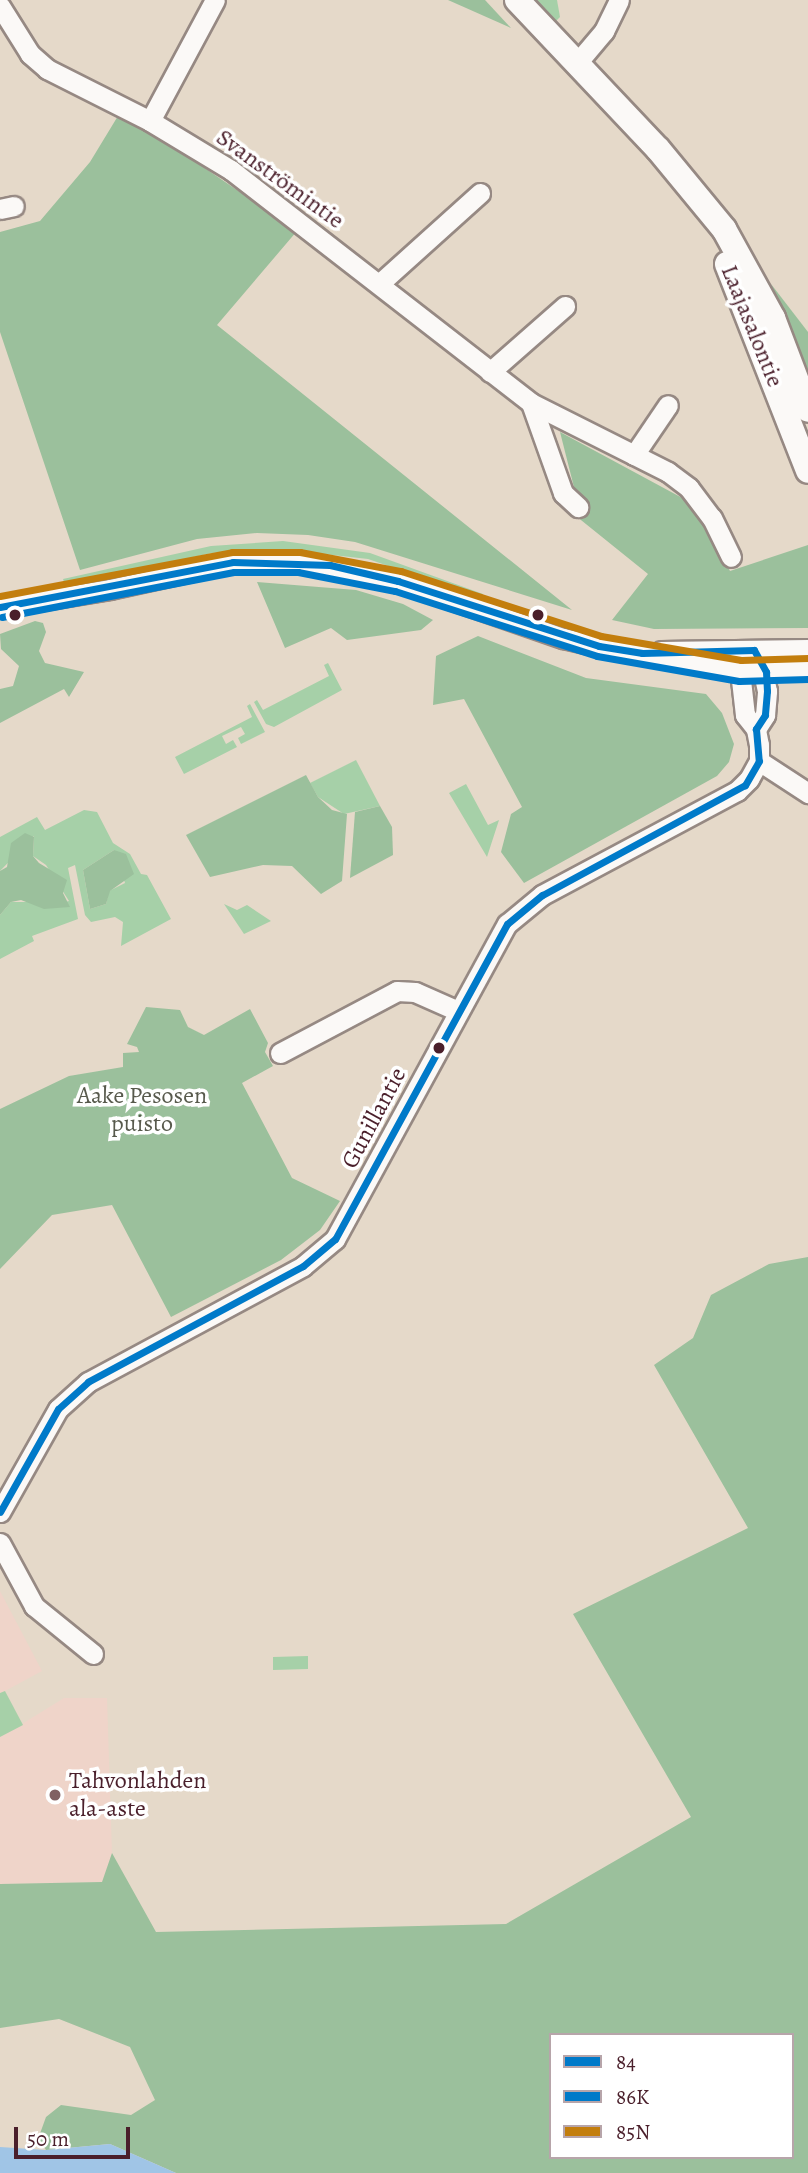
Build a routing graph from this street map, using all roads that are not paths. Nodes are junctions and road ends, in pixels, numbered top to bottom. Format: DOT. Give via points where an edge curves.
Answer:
graph roads {
  1 [pos="215,0"];
  2 [pos="517,0"];
  3 [pos="619,0"];
  4 [pos="0,5"];
  5 [pos="577,62"];
  6 [pos="150,121"];
  7 [pos="687,185"];
  8 [pos="480,193"];
  9 [pos="379,284"];
  10 [pos="565,306"];
  11 [pos="490,372"];
  12 [pos="531,403"];
  13 [pos="667,405"];
  14 [pos="808,410"];
  15 [pos="634,455"];
  16 [pos="808,471"];
  17 [pos="578,507"];
  18 [pos="731,557"];
  19 [pos="0,607"];
  20 [pos="808,649"];
  21 [pos="754,650"];
  22 [pos="642,653"];
  23 [pos="808,668"];
  24 [pos="740,671"];
  25 [pos="766,672"];
  26 [pos="756,729"];
  27 [pos="759,761"];
  28 [pos="808,793"];
  29 [pos="458,1011"];
  30 [pos="280,1053"];
  31 [pos="0,1512"];
  32 [pos="0,1543"];
  33 [pos="93,1654"];
  1 -- 6 [label="street"];
  2 -- 5 [label="main road, Laajasalontie"];
  3 -- 5 [label="street" via="604,31"];
  4 -- 6 [label="street, Svanströmintie" via="38,63"];
  5 -- 7 [label="main road, Laajasalontie"];
  6 -- 9 [label="street, Svanströmintie" via="251,184"];
  7 -- 14 [label="main road, Laajasalontie" via="724,229 754,280"];
  7 -- 16 [label="main road, Laajasalontie" via="740,288"];
  8 -- 9 [label="street"];
  9 -- 11 [label="street, Svanströmintie"];
  10 -- 11 [label="street"];
  11 -- 12 [label="street, Svanströmintie"];
  12 -- 15 [label="street, Svanströmintie"];
  12 -- 17 [label="street" via="563,493"];
  13 -- 15 [label="street"];
  15 -- 18 [label="street, Svanströmintie" via="668,472 701,500"];
  19 -- 22 [label="street" via="233,562 299,562 360,570 563,638"];
  20 -- 21 [label="street"];
  21 -- 22 [label="street"];
  21 -- 24 [label="street"];
  21 -- 25 [label="street"];
  22 -- 24 [label="street"];
  23 -- 25 [label="street"];
  24 -- 25 [label="street"];
  24 -- 26 [label="street" via="746,715"];
  25 -- 26 [label="street" via="765,715"];
  26 -- 27 [label="street"];
  27 -- 28 [label="street"];
  27 -- 29 [label="street, Gunillantie" via="737,791 551,889 520,911 493,942"];
  29 -- 30 [label="street" via="415,992 397,991"];
  29 -- 31 [label="street, Gunillantie" via="335,1239 303,1266 88,1382 58,1409"];
  32 -- 33 [label="street" via="34,1606"];
}
